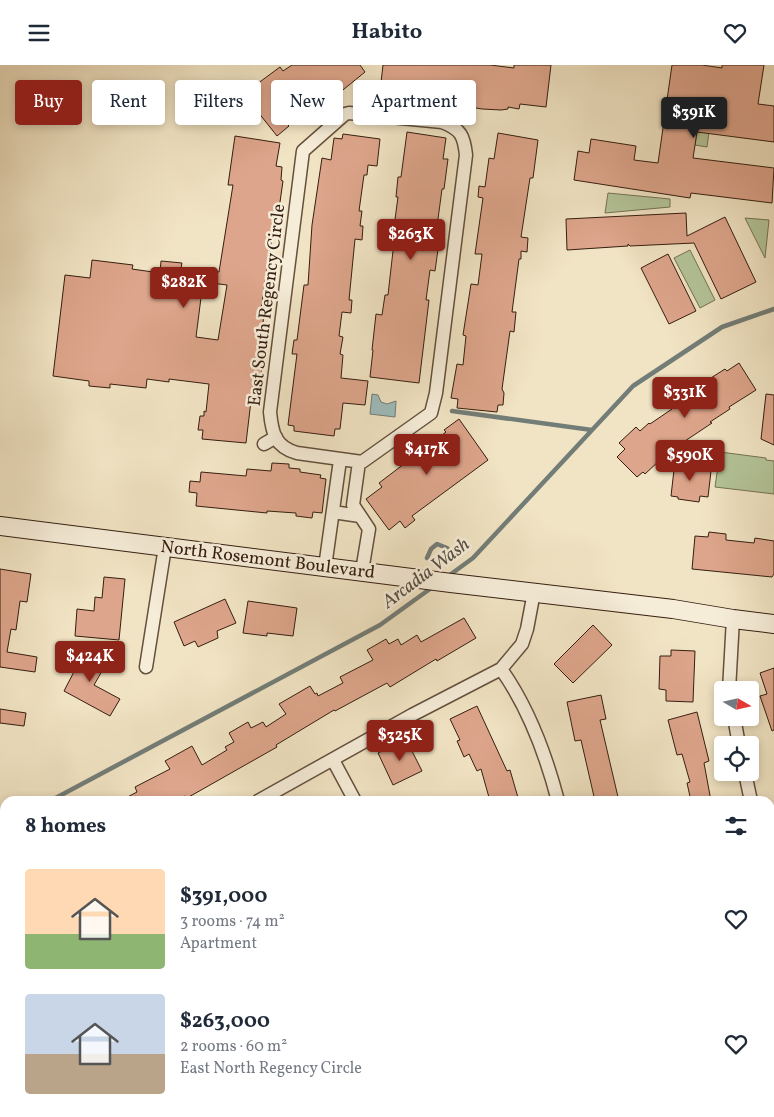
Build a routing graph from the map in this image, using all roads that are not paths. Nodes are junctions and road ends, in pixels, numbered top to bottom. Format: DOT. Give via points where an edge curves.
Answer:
graph roads {
  1 [pos="276,437"];
  2 [pos="264,444"];
  3 [pos="340,460"];
  4 [pos="359,462"];
  5 [pos="333,512"];
  6 [pos="360,516"];
  7 [pos="0,525"];
  8 [pos="164,547"];
  9 [pos="325,567"];
  10 [pos="362,571"];
  11 [pos="534,592"];
  12 [pos="733,619"];
  13 [pos="774,624"];
  14 [pos="146,667"];
  15 [pos="501,669"];
  16 [pos="730,681"];
  17 [pos="333,760"];
  18 [pos="747,781"];
  19 [pos="267,796"];
  20 [pos="352,796"];
  21 [pos="556,796"];
  22 [pos="750,796"];
  1 -- 2 [label="street"];
  1 -- 3 [label="street" via="288,451"];
  1 -- 4 [label="street, East South Regency Circle" via="272,432 270,413 303,151 345,114 442,122 454,126 462,134 466,155 432,413"];
  3 -- 4 [label="street"];
  3 -- 5 [label="street"];
  4 -- 6 [label="street" via="353,505"];
  5 -- 6 [label="street"];
  5 -- 9 [label="street"];
  6 -- 10 [label="street" via="369,529"];
  7 -- 8 [label="street, North Rosemont Boulevard"];
  8 -- 9 [label="street, North Rosemont Boulevard"];
  8 -- 14 [label="street"];
  9 -- 10 [label="street, North Rosemont Boulevard"];
  10 -- 11 [label="street, North Rosemont Boulevard"];
  11 -- 12 [label="street, North Rosemont Boulevard"];
  11 -- 15 [label="street" via="522,644"];
  12 -- 13 [label="street, North Rosemont Boulevard"];
  12 -- 16 [label="street"];
  15 -- 17 [label="street"];
  15 -- 21 [label="street" via="524,707"];
  17 -- 19 [label="street"];
  17 -- 20 [label="street"];
  18 -- 22 [label="street"];
}
